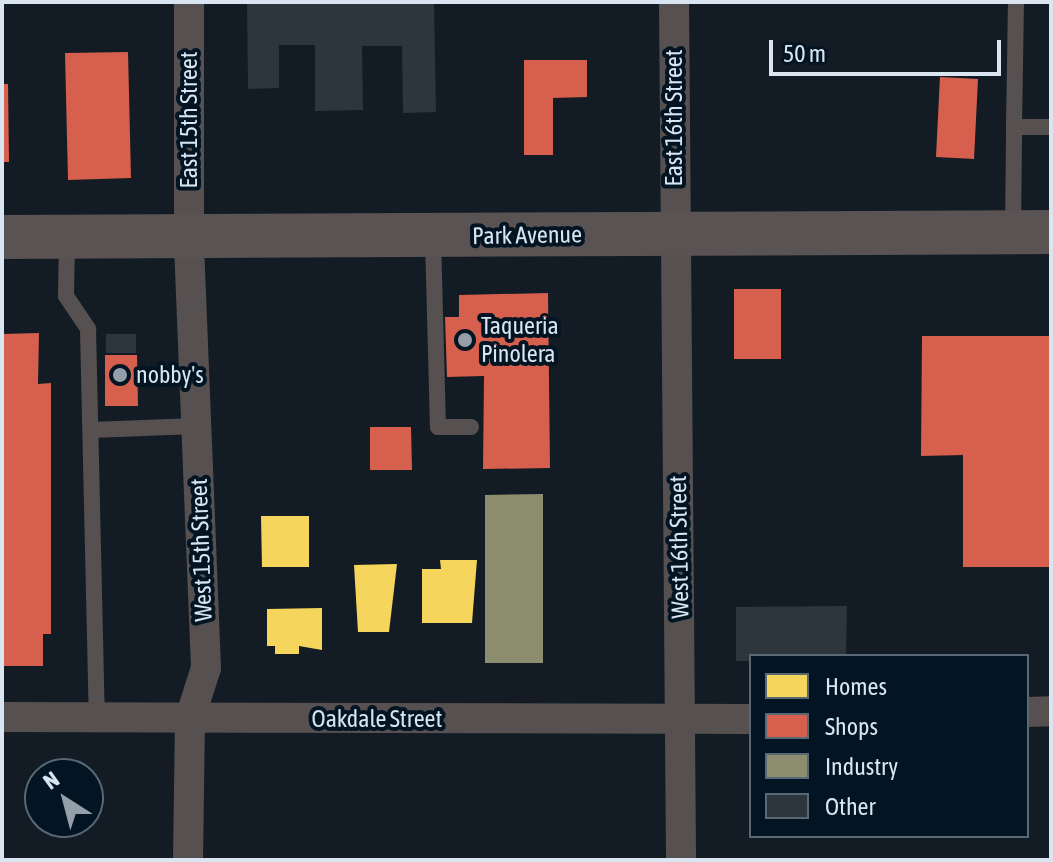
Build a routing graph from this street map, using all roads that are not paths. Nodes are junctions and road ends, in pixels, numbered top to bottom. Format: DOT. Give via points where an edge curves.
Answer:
graph roads {
  1 [pos="189,2"];
  2 [pos="674,2"];
  3 [pos="1016,2"];
  4 [pos="1014,127"];
  5 [pos="1049,127"];
  6 [pos="1032,232"];
  7 [pos="674,234"];
  8 [pos="433,236"];
  9 [pos="2,237"];
  10 [pos="67,238"];
  11 [pos="189,238"];
  12 [pos="196,426"];
  13 [pos="471,427"];
  14 [pos="91,430"];
  15 [pos="1051,711"];
  16 [pos="1029,712"];
  17 [pos="2,717"];
  18 [pos="97,717"];
  19 [pos="190,718"];
  20 [pos="749,719"];
  21 [pos="682,721"];
  22 [pos="188,860"];
  23 [pos="681,860"];
  1 -- 11 [label="street, East 15th Street"];
  2 -- 7 [label="street, East 16th Street"];
  3 -- 4 [label="lane"];
  4 -- 5 [label="lane"];
  4 -- 6 [label="lane"];
  6 -- 7 [label="main road, Park Avenue"];
  7 -- 8 [label="main road, Park Avenue"];
  7 -- 21 [label="street, West 16th Street"];
  8 -- 11 [label="main road, Park Avenue"];
  8 -- 13 [label="lane" via="438,427"];
  9 -- 10 [label="main road, Park Avenue"];
  10 -- 11 [label="main road, Park Avenue"];
  10 -- 14 [label="lane" via="66,296 88,329"];
  11 -- 12 [label="street, West 15th Street"];
  12 -- 14 [label="lane"];
  12 -- 19 [label="street, West 15th Street" via="206,668"];
  14 -- 18 [label="lane"];
  15 -- 16 [label="street"];
  17 -- 18 [label="street, Oakdale Street"];
  18 -- 19 [label="street, Oakdale Street"];
  19 -- 21 [label="street, Oakdale Street"];
  19 -- 22 [label="street, West 15th Street"];
  20 -- 21 [label="street, Oakdale Street"];
  21 -- 23 [label="street, West 16th Street"];
}
